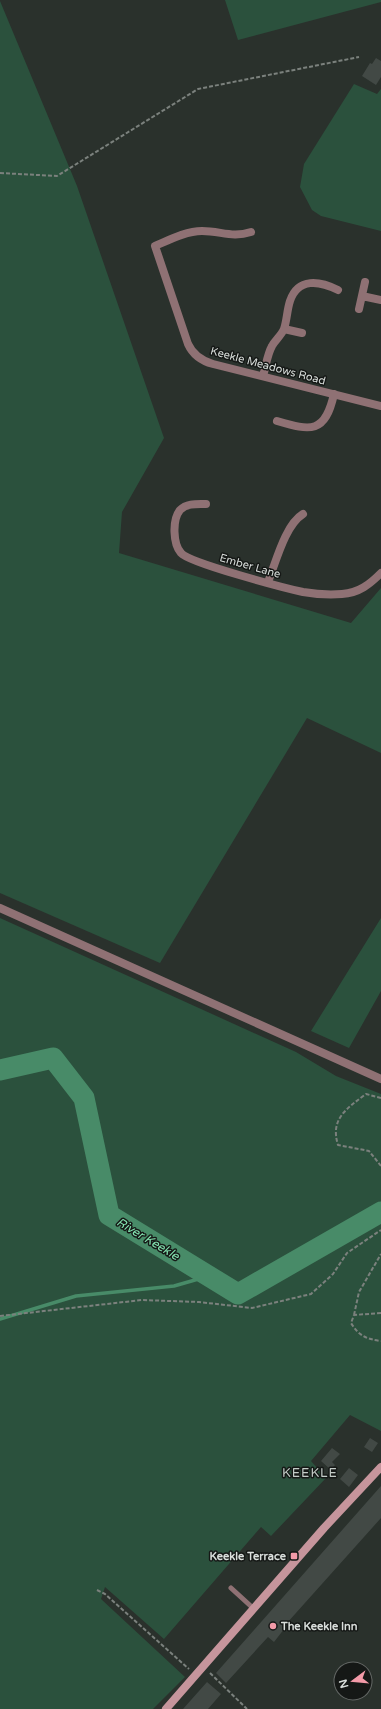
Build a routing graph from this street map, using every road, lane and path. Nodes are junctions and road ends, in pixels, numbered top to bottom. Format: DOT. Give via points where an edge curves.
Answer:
graph roads {
  1 [pos="359,57"];
  2 [pos="0,173"];
  3 [pos="251,232"];
  4 [pos="365,282"];
  5 [pos="338,290"];
  6 [pos="362,296"];
  7 [pos="381,300"];
  8 [pos="359,309"];
  9 [pos="284,329"];
  10 [pos="302,333"];
  11 [pos="263,376"];
  12 [pos="334,394"];
  13 [pos="381,406"];
  14 [pos="277,421"];
  15 [pos="206,504"];
  16 [pos="303,514"];
  17 [pos="381,573"];
  18 [pos="268,582"];
  19 [pos="0,908"];
  20 [pos="381,1079"];
  21 [pos="381,1098"];
  22 [pos="381,1166"];
  23 [pos="381,1230"];
  24 [pos="381,1254"];
  25 [pos="381,1313"];
  26 [pos="354,1315"];
  27 [pos="0,1316"];
  28 [pos="381,1341"];
  29 [pos="381,1467"];
  30 [pos="230,1588"];
  31 [pos="97,1590"];
  32 [pos="254,1609"];
  33 [pos="203,1667"];
  34 [pos="196,1675"];
  35 [pos="166,1709"];
  36 [pos="247,1709"];
  1 -- 2 [label="path" via="198,89 57,176"];
  3 -- 11 [label="street, Keekle Meadows Road" via="234,236 198,231 154,246 192,352 209,363"];
  4 -- 6 [label="street"];
  5 -- 9 [label="street" via="319,282 300,287 290,301"];
  6 -- 7 [label="street"];
  6 -- 8 [label="street"];
  9 -- 10 [label="street"];
  9 -- 11 [label="street" via="271,348"];
  11 -- 12 [label="street, Keekle Meadows Road"];
  12 -- 13 [label="street, Keekle Meadows Road"];
  12 -- 14 [label="street" via="326,420 318,426 307,428"];
  15 -- 18 [label="street, Ember Lane" via="192,503 180,510 175,523 175,540 182,554 216,568"];
  16 -- 18 [label="street" via="296,518 290,528"];
  17 -- 18 [label="street, Ember Lane" via="370,585 343,594 304,592"];
  19 -- 20 [label="street"];
  21 -- 22 [label="path" via="366,1094 347,1108 336,1123 335,1136 338,1145 369,1151"];
  23 -- 27 [label="path" via="347,1253 333,1274 311,1294 252,1308 198,1302 142,1300"];
  24 -- 26 [label="path" via="360,1292"];
  25 -- 26 [label="path"];
  26 -- 28 [label="path" via="351,1323 357,1333"];
  29 -- 32 [label="main road"];
  30 -- 32 [label="lane"];
  31 -- 34 [label="path" via="105,1594"];
  32 -- 33 [label="main road"];
  33 -- 34 [label="main road"];
  33 -- 36 [label="path"];
  34 -- 35 [label="main road"];
}
